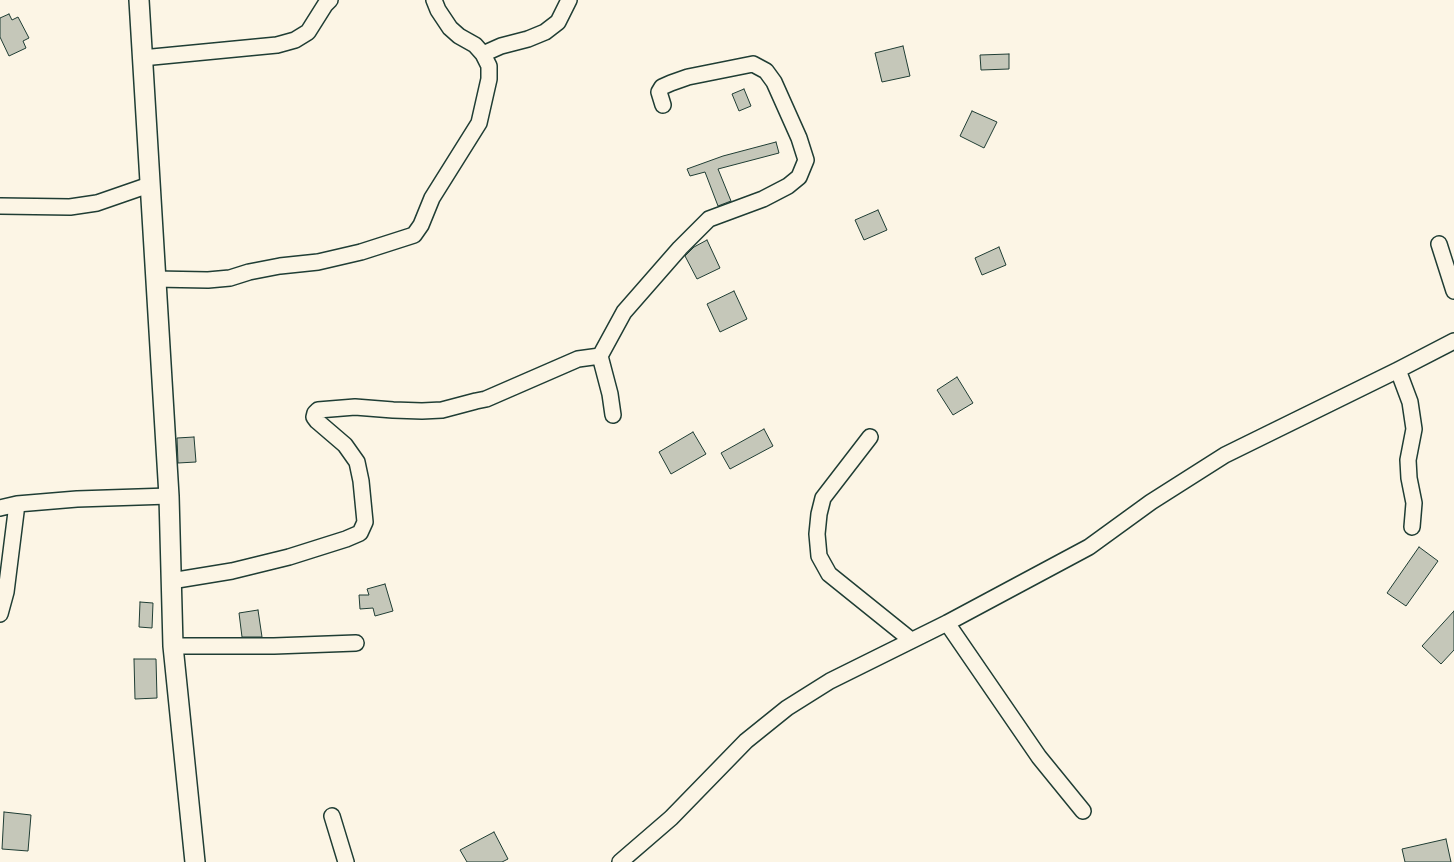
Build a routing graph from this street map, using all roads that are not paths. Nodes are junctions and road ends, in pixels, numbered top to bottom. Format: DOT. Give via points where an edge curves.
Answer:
graph roads {
  1 [pos="138,0"];
  2 [pos="330,0"];
  3 [pos="434,0"];
  4 [pos="569,0"];
  5 [pos="483,54"];
  6 [pos="142,58"];
  7 [pos="663,105"];
  8 [pos="149,185"];
  9 [pos="0,206"];
  10 [pos="1439,244"];
  11 [pos="155,279"];
  12 [pos="1454,291"];
  13 [pos="1454,341"];
  14 [pos="600,356"];
  15 [pos="1398,370"];
  16 [pos="613,415"];
  17 [pos="870,437"];
  18 [pos="169,496"];
  19 [pos="17,504"];
  20 [pos="0,508"];
  21 [pos="1412,527"];
  22 [pos="171,581"];
  23 [pos="0,614"];
  24 [pos="947,623"];
  25 [pos="911,640"];
  26 [pos="356,643"];
  27 [pos="173,646"];
  28 [pos="1083,811"];
  29 [pos="332,816"];
  30 [pos="195,862"];
  31 [pos="346,862"];
  32 [pos="620,862"];
  1 -- 6 [label="main road"];
  2 -- 6 [label="street" via="308,32 295,40 278,45"];
  3 -- 5 [label="street" via="450,28 475,45"];
  4 -- 5 [label="street" via="558,22 545,32"];
  5 -- 11 [label="street" via="489,66 489,79 479,123 432,198 414,235 361,252 318,262 249,272 230,278"];
  6 -- 8 [label="main road"];
  7 -- 14 [label="street" via="659,92 662,87 688,77 753,64 766,71 774,82 806,160 799,177 788,186 763,199 709,219 696,230 624,312"];
  8 -- 9 [label="street" via="97,203 70,207"];
  8 -- 11 [label="main road"];
  10 -- 12 [label="street"];
  11 -- 18 [label="main road"];
  13 -- 15 [label="street"];
  14 -- 16 [label="street"];
  14 -- 22 [label="street" via="578,359 486,399 442,410 422,412 356,407 318,410 314,417 344,445 357,462 365,522 360,533 289,557 232,572"];
  15 -- 21 [label="street" via="1410,402 1414,429 1408,460 1414,503"];
  15 -- 24 [label="street" via="1225,455 1151,502 1089,547"];
  17 -- 25 [label="street" via="823,498 817,534 819,556 829,574"];
  18 -- 19 [label="street"];
  18 -- 22 [label="main road"];
  19 -- 20 [label="street"];
  19 -- 23 [label="street" via="6,592"];
  22 -- 27 [label="main road"];
  24 -- 25 [label="street"];
  24 -- 28 [label="street" via="1039,757"];
  25 -- 32 [label="street" via="830,681 787,708 746,741 671,818"];
  26 -- 27 [label="street"];
  27 -- 30 [label="main road"];
  29 -- 31 [label="street"];
}
